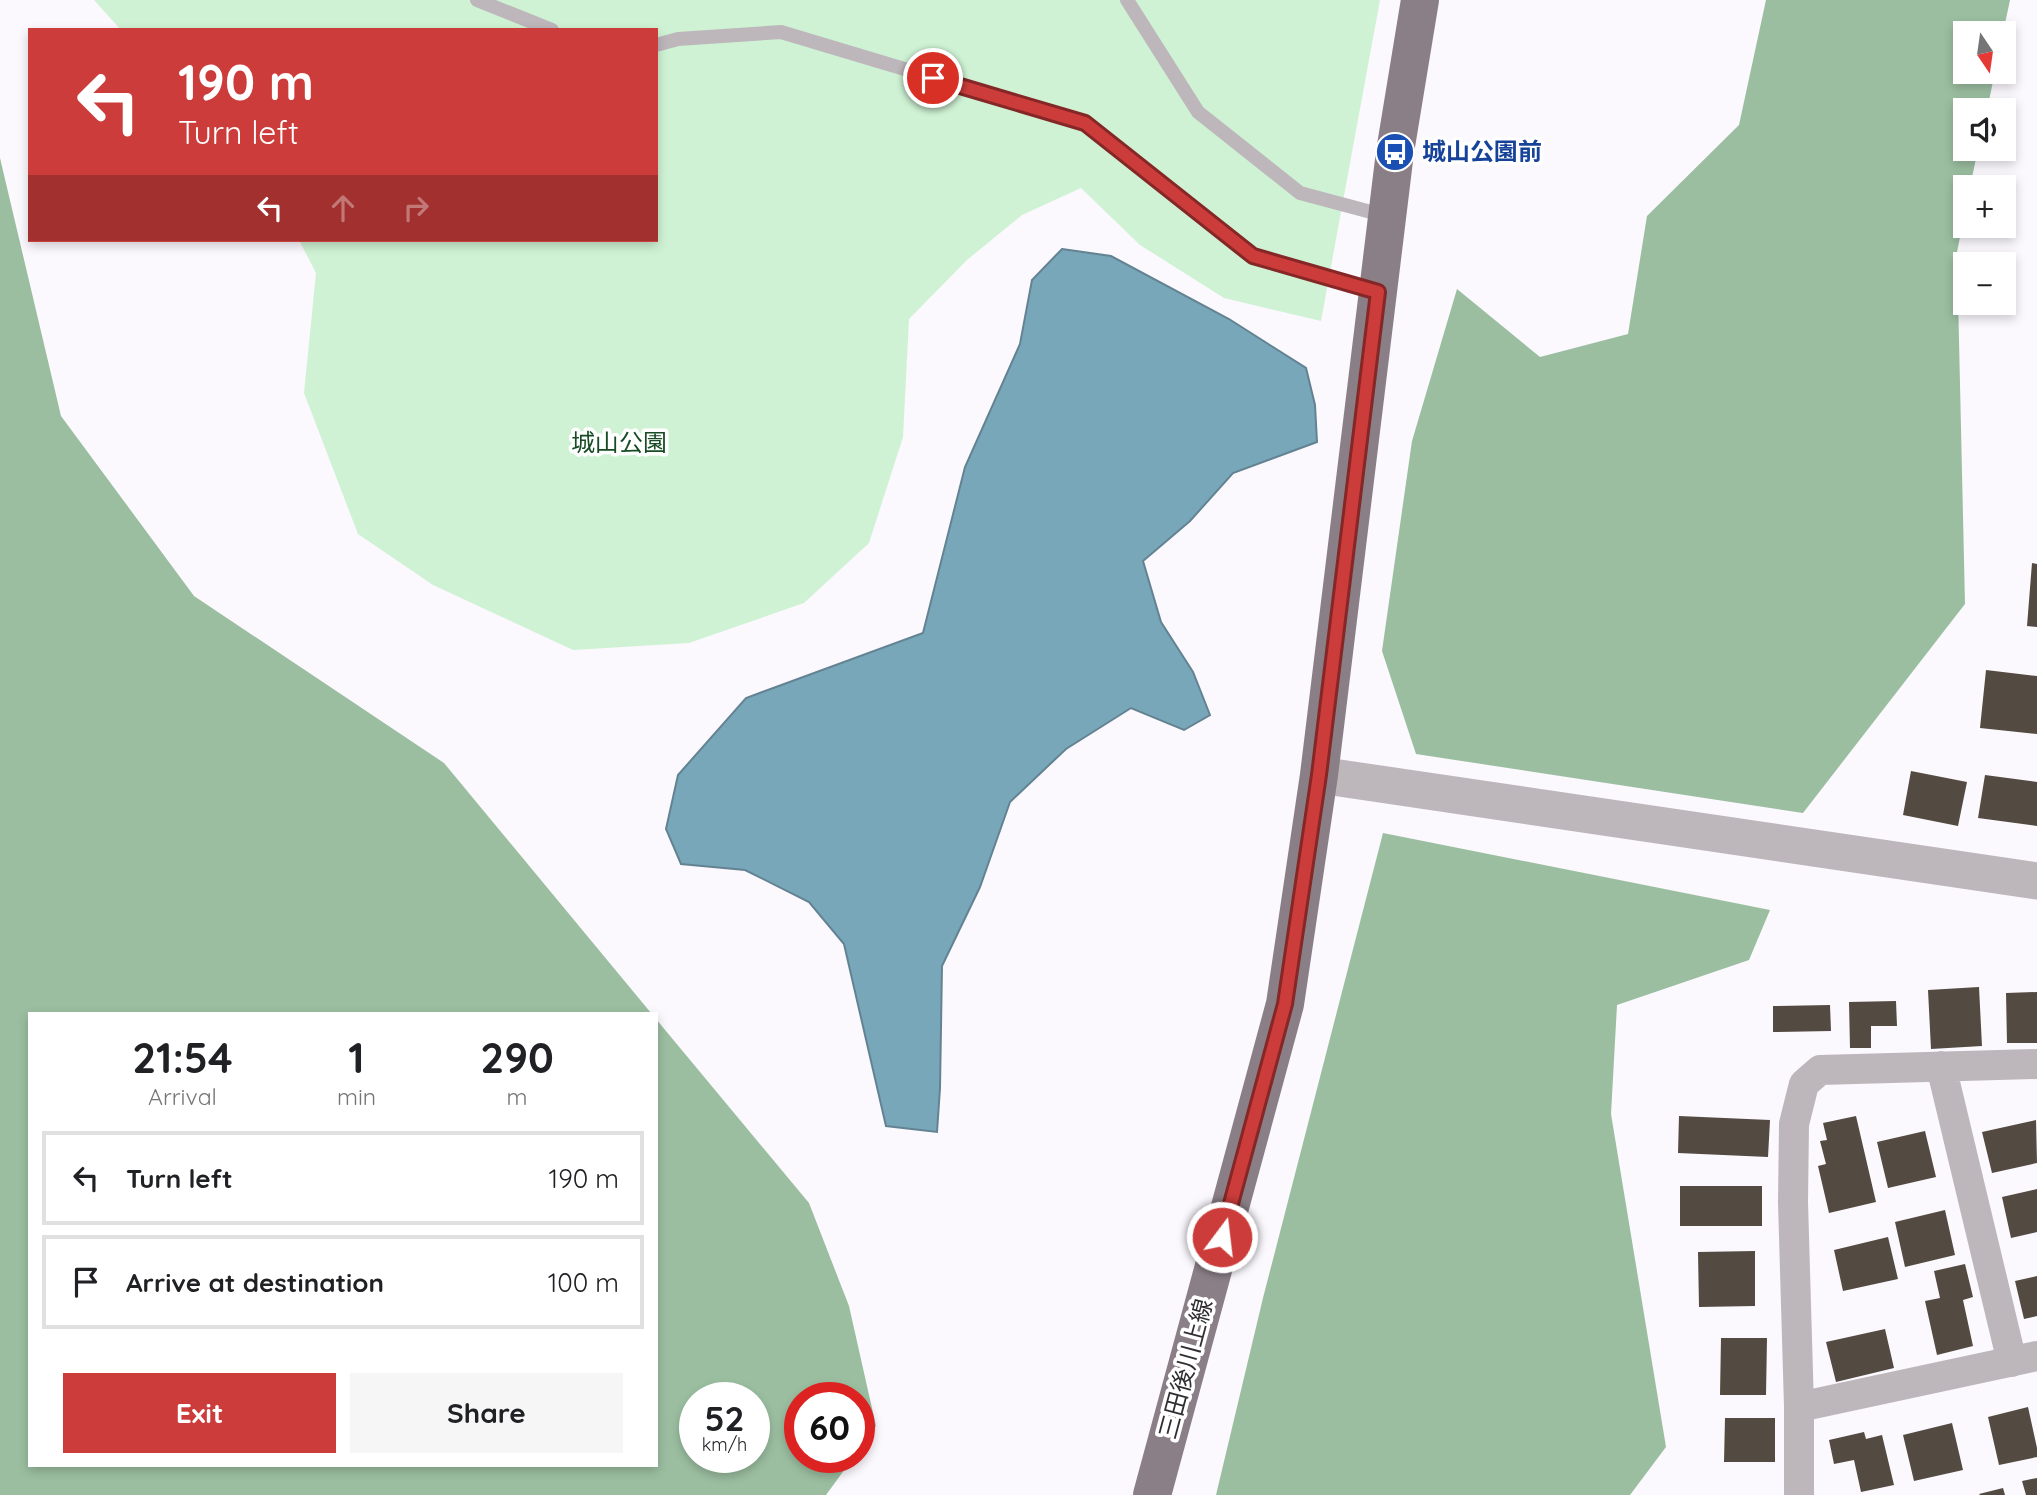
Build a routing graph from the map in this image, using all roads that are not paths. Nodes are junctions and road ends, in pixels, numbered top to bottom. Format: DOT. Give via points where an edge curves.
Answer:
graph roads {
  1 [pos="477,0"];
  2 [pos="1127,0"];
  3 [pos="1420,0"];
  4 [pos="547,28"];
  5 [pos="658,44"];
  6 [pos="1387,216"];
  7 [pos="1378,292"];
  8 [pos="1319,775"];
  9 [pos="2037,881"];
  10 [pos="2037,1065"];
  11 [pos="1941,1066"];
  12 [pos="2024,1359"];
  13 [pos="1799,1407"];
  14 [pos="1152,1495"];
  15 [pos="1799,1495"];
  1 -- 4 [label="lane"];
  2 -- 6 [label="lane" via="1198,112 1300,193"];
  3 -- 6 [label="main road, 三田後川上線"];
  5 -- 7 [label="lane" via="781,32 1085,123 1253,256"];
  6 -- 7 [label="main road, 三田後川上線"];
  7 -- 8 [label="main road, 三田後川上線"];
  8 -- 9 [label="street"];
  8 -- 14 [label="main road, 三田後川上線" via="1285,1004"];
  10 -- 11 [label="street"];
  11 -- 12 [label="street"];
  11 -- 13 [label="street" via="1820,1070 1804,1084 1794,1124"];
  12 -- 13 [label="street"];
  13 -- 15 [label="street"];
}
